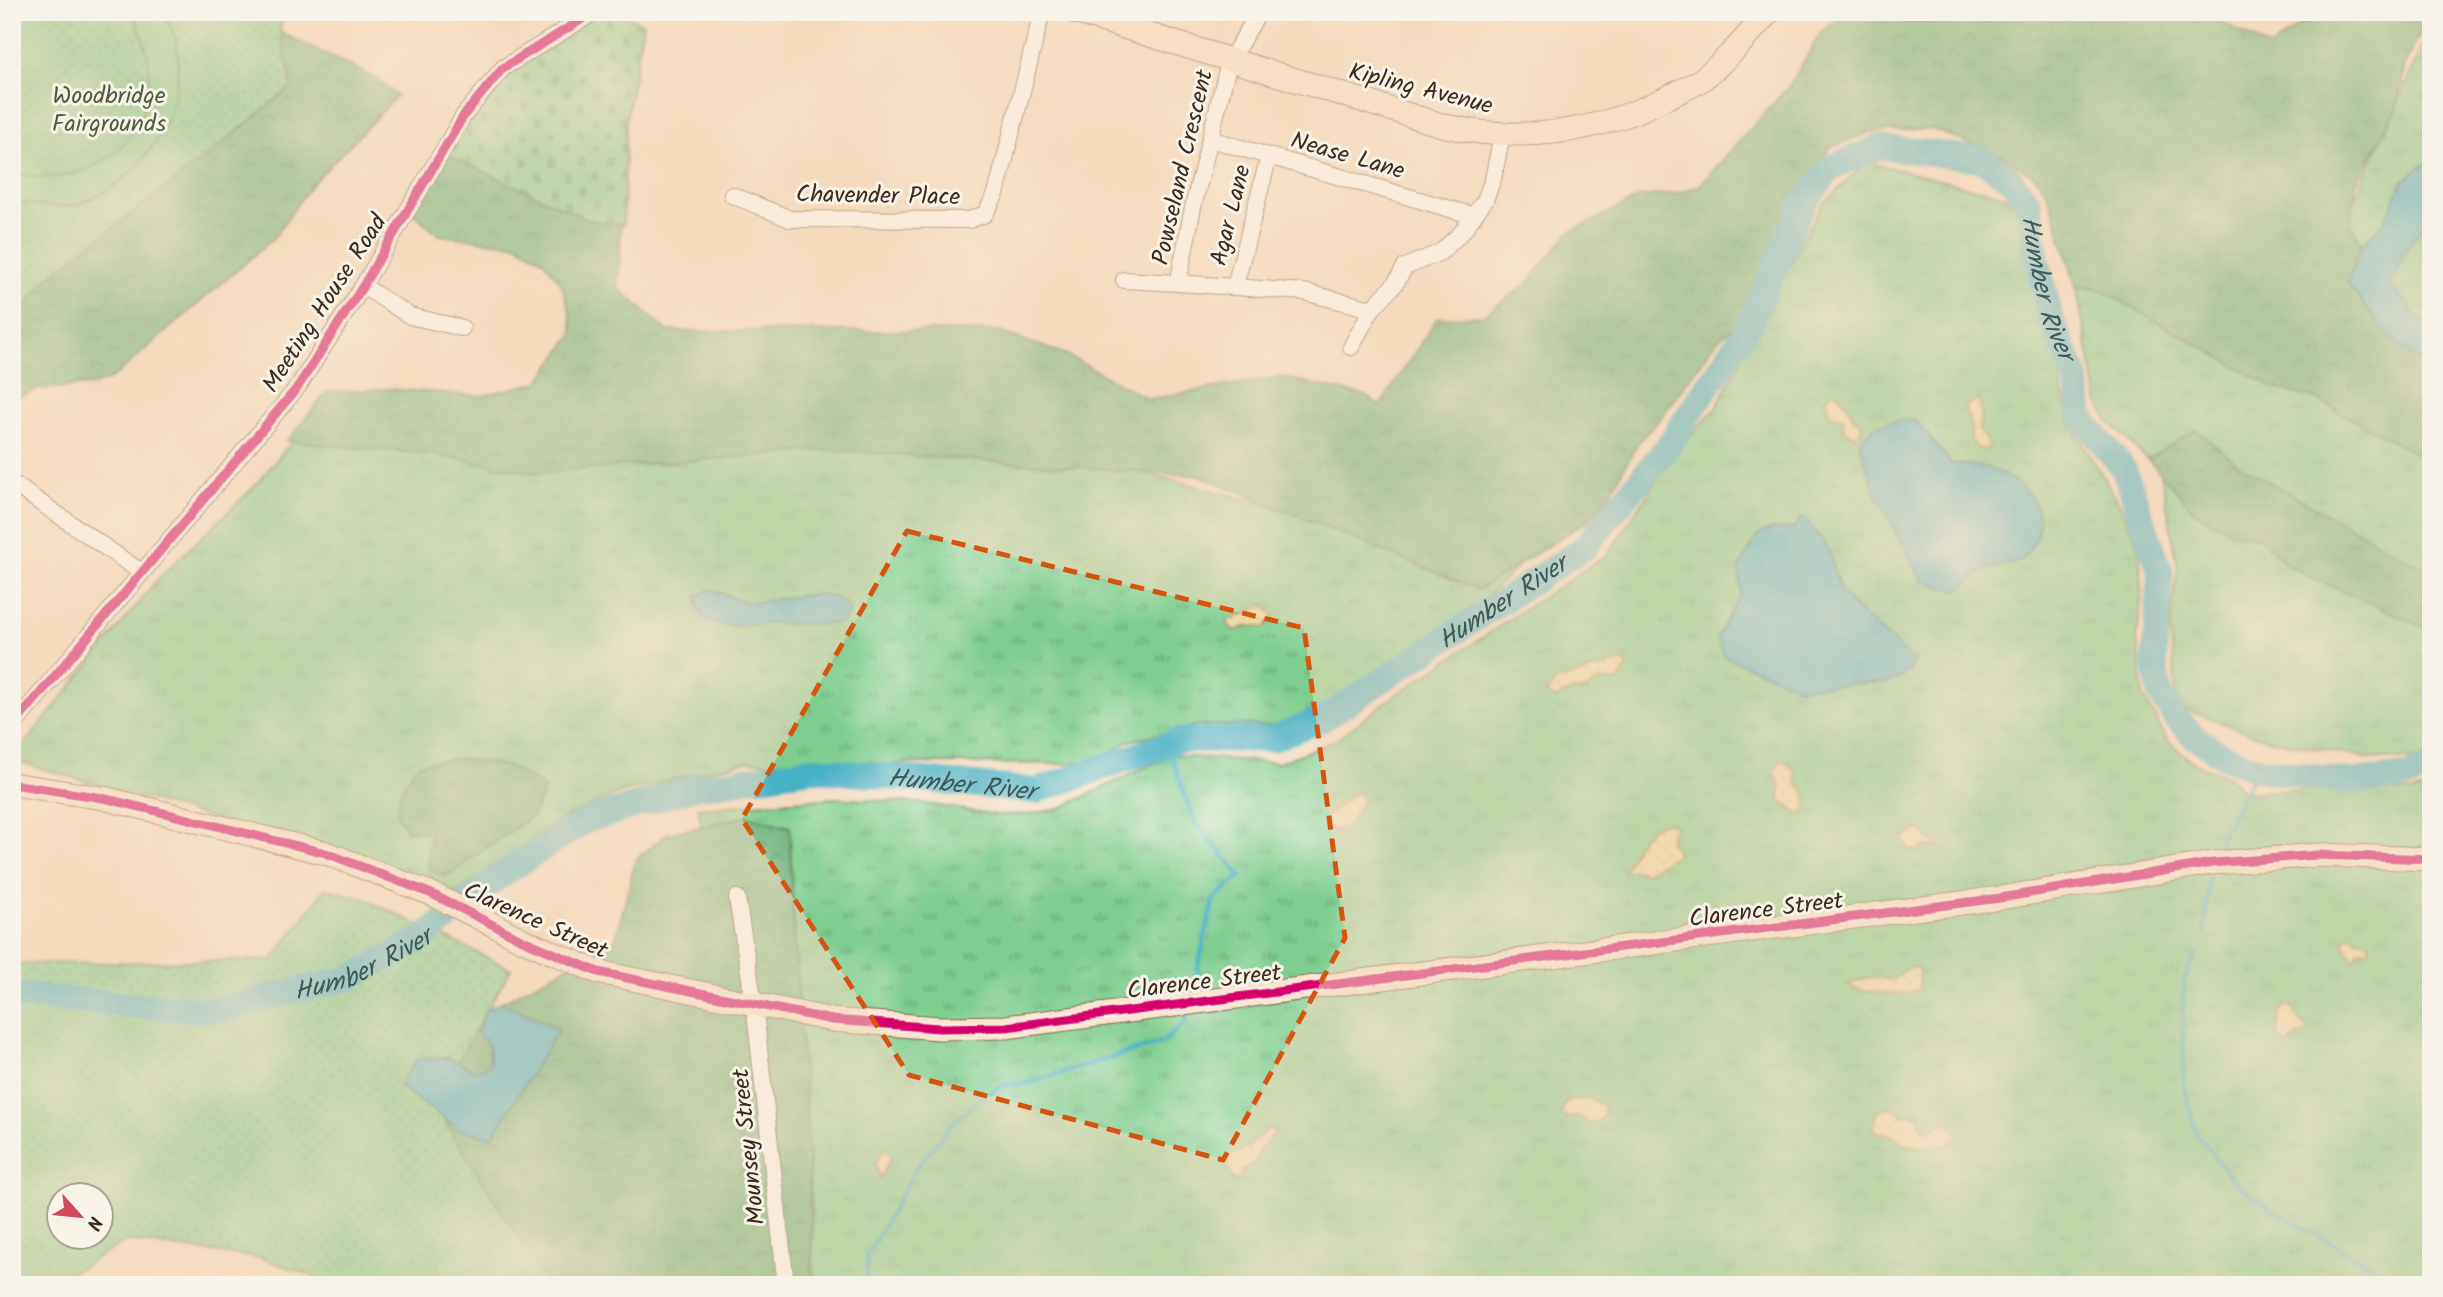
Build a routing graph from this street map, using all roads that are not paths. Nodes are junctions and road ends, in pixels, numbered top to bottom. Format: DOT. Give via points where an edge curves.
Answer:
graph roads {
  1 [pos="594,12"];
  2 [pos="1042,12"];
  3 [pos="1075,12"];
  4 [pos="1259,12"];
  5 [pos="1769,12"];
  6 [pos="1229,62"];
  7 [pos="1502,135"];
  8 [pos="1210,139"];
  9 [pos="1269,156"];
  10 [pos="732,195"];
  11 [pos="1474,216"];
  12 [pos="1124,280"];
  13 [pos="1178,283"];
  14 [pos="362,285"];
  15 [pos="1235,286"];
  16 [pos="1373,309"];
  17 [pos="462,328"];
  18 [pos="1351,347"];
  19 [pos="12,483"];
  20 [pos="141,572"];
  21 [pos="12,727"];
  22 [pos="12,784"];
  23 [pos="2431,859"];
  24 [pos="737,898"];
  25 [pos="754,1004"];
  26 [pos="786,1285"];
  1 -- 14 [label="street, Meeting House Road" via="503,68 464,116"];
  2 -- 10 [label="street, Chavender Place" via="996,194 985,214 969,220 790,219"];
  3 -- 6 [label="street, Kipling Avenue"];
  4 -- 6 [label="street, Powseland Crescent"];
  5 -- 7 [label="street, Kipling Avenue" via="1700,80 1645,109 1595,126 1539,135"];
  6 -- 7 [label="street, Kipling Avenue" via="1445,126"];
  6 -- 8 [label="street, Powseland Crescent"];
  7 -- 11 [label="street" via="1493,179"];
  8 -- 9 [label="street, Nease Lane"];
  8 -- 13 [label="street, Powseland Crescent"];
  9 -- 11 [label="street, Nease Lane"];
  9 -- 15 [label="street, Agar Lane"];
  11 -- 16 [label="street" via="1441,252 1405,267"];
  12 -- 13 [label="street, Powseland Crescent"];
  13 -- 15 [label="street, Powseland Crescent"];
  14 -- 17 [label="street" via="410,316"];
  14 -- 20 [label="street, Meeting House Road" via="297,388"];
  15 -- 16 [label="street, Powseland Crescent" via="1304,292"];
  16 -- 18 [label="street"];
  19 -- 20 [label="street"];
  20 -- 21 [label="street, Meeting House Road"];
  22 -- 25 [label="street, Clarence Street" via="103,798 303,847 432,894 598,972"];
  23 -- 25 [label="street, Clarence Street" via="2318,855 2212,863 2000,898 1006,1027 939,1028 846,1021"];
  24 -- 25 [label="street, Mounsey Street"];
  25 -- 26 [label="street, Mounsey Street"];
}
